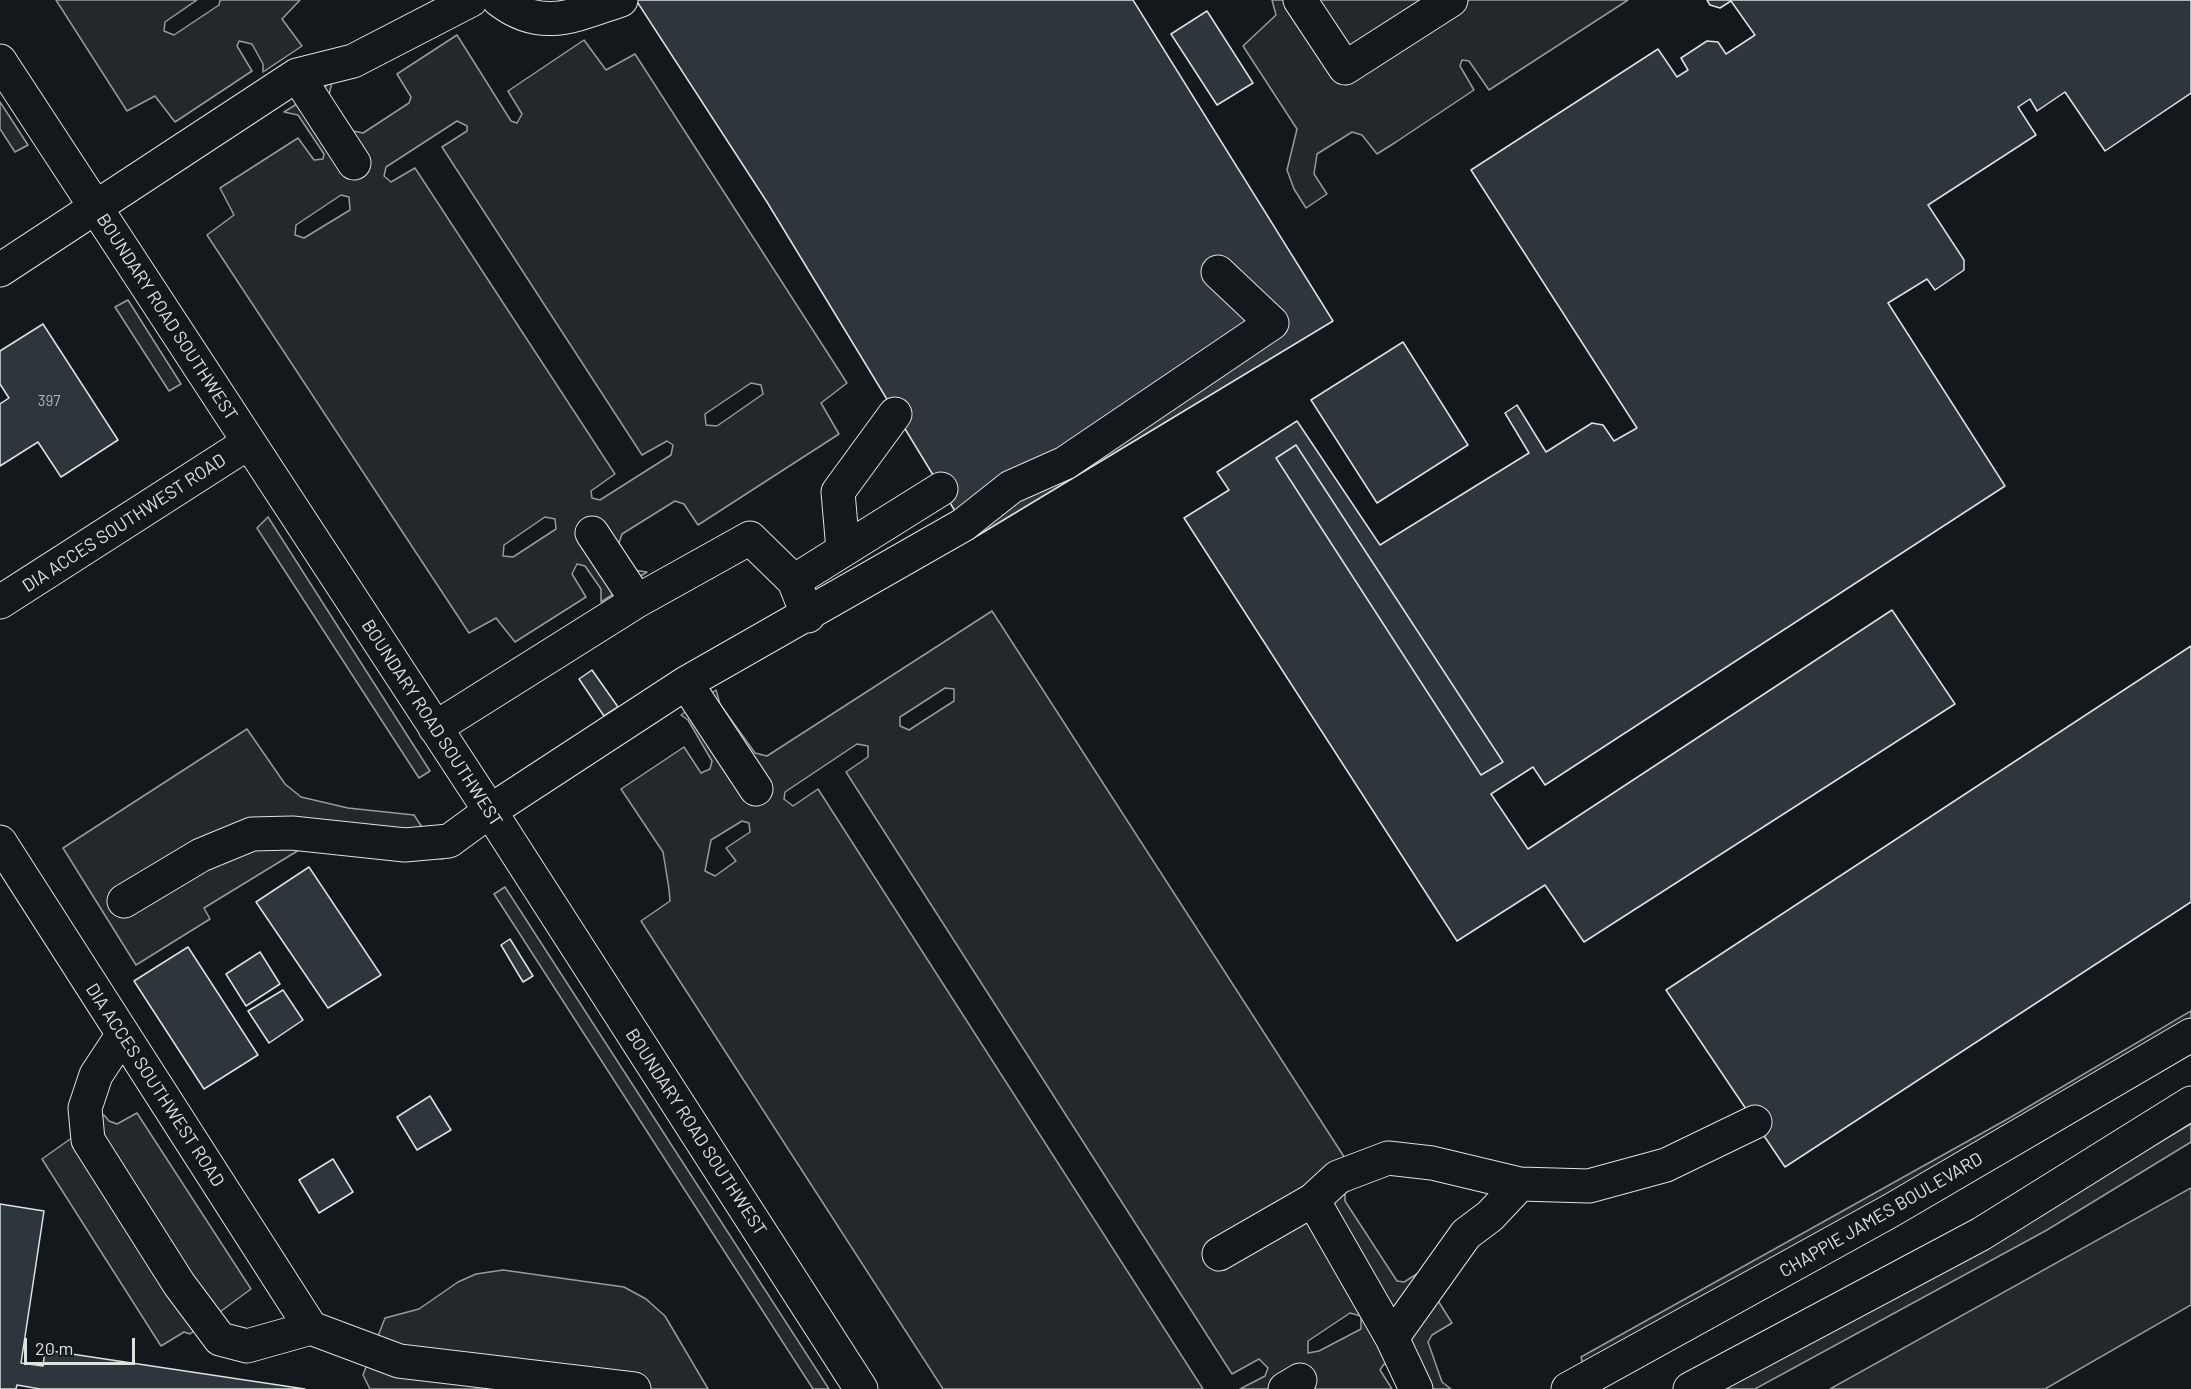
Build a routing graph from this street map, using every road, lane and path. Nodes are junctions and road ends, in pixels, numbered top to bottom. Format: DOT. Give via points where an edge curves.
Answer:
graph roads {
  1 [pos="416,0"];
  2 [pos="471,0"];
  3 [pos="499,0"];
  4 [pos="621,0"];
  5 [pos="1300,0"];
  6 [pos="1451,0"];
  7 [pos="406,33"];
  8 [pos="0,61"];
  9 [pos="297,75"];
  10 [pos="354,163"];
  11 [pos="96,208"];
  12 [pos="0,270"];
  13 [pos="1218,272"];
  14 [pos="895,414"];
  15 [pos="248,443"];
  16 [pos="941,489"];
  17 [pos="592,533"];
  18 [pos="843,550"];
  19 [pos="794,580"];
  20 [pos="637,601"];
  21 [pos="0,602"];
  22 [pos="808,616"];
  23 [pos="686,683"];
  24 [pos="435,728"];
  25 [pos="756,789"];
  26 [pos="490,811"];
  27 [pos="0,842"];
  28 [pos="124,901"];
  29 [pos="123,1034"];
  30 [pos="2191,1035"];
  31 [pos="2191,1103"];
  32 [pos="1755,1122"];
  33 [pos="1520,1184"];
  34 [pos="1313,1200"];
  35 [pos="1219,1254"];
  36 [pos="311,1328"];
  37 [pos="1392,1338"];
  38 [pos="634,1389"];
  39 [pos="861,1389"];
  40 [pos="1416,1389"];
  41 [pos="1568,1389"];
  42 [pos="1690,1389"];
  1 -- 7 [label="street"];
  2 -- 7 [label="street"];
  3 -- 4 [label="street" via="517,14 562,20"];
  5 -- 6 [label="street" via="1345,68"];
  7 -- 9 [label="street" via="353,61"];
  8 -- 11 [label="street, BOUNDARY ROAD SOUTHWEST"];
  9 -- 10 [label="street"];
  9 -- 11 [label="street"];
  11 -- 12 [label="street"];
  11 -- 15 [label="street, BOUNDARY ROAD SOUTHWEST"];
  13 -- 22 [label="street" via="1272,323 1065,463 1011,487 963,525"];
  14 -- 18 [label="street" via="838,492"];
  15 -- 21 [label="street, DIA ACCES SOUTHWEST ROAD"];
  15 -- 24 [label="street, BOUNDARY ROAD SOUTHWEST"];
  16 -- 18 [label="street"];
  17 -- 20 [label="street"];
  18 -- 19 [label="street"];
  19 -- 20 [label="street" via="750,538"];
  19 -- 22 [label="street"];
  20 -- 24 [label="street"];
  22 -- 23 [label="street"];
  23 -- 25 [label="street"];
  23 -- 26 [label="street"];
  24 -- 26 [label="street, BOUNDARY ROAD SOUTHWEST"];
  26 -- 28 [label="street" via="449,841 405,845 252,834 201,855"];
  26 -- 39 [label="street, BOUNDARY ROAD SOUTHWEST"];
  27 -- 29 [label="street, DIA ACCES SOUTHWEST ROAD"];
  29 -- 36 [label="street, DIA ACCES SOUTHWEST ROAD"];
  29 -- 36 [label="street" via="96,1075 86,1108 88,1140 167,1265 220,1339 247,1346"];
  30 -- 41 [label="street, CHAPPIE JAMES BOULEVARD" via="1900,1205"];
  31 -- 42 [label="street" via="1981,1234"];
  32 -- 33 [label="street" via="1666,1165 1589,1186"];
  33 -- 34 [label="street" via="1432,1163 1388,1158 1338,1177"];
  33 -- 37 [label="street" via="1490,1216 1466,1234"];
  34 -- 35 [label="street"];
  34 -- 37 [label="street"];
  36 -- 38 [label="street" via="399,1361"];
  37 -- 40 [label="street"];
}
